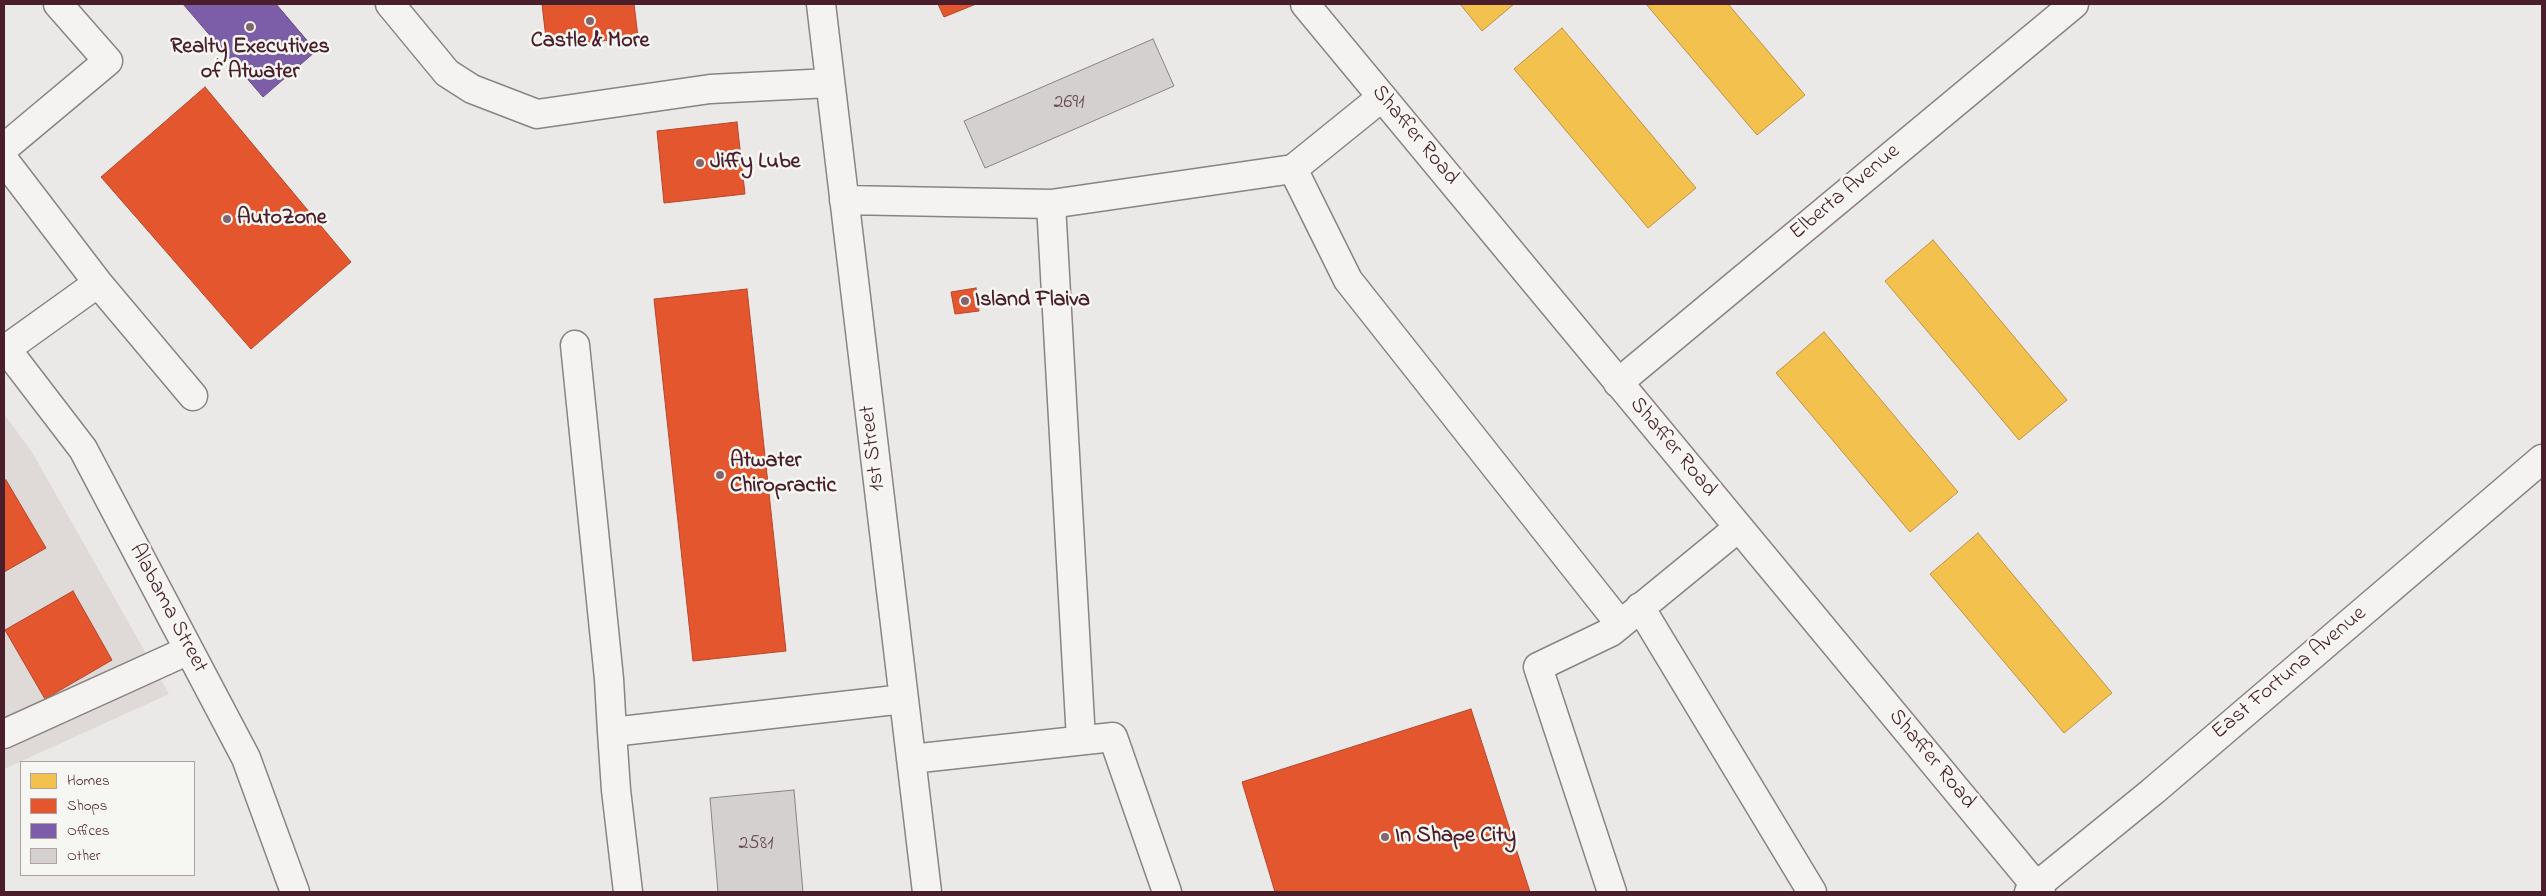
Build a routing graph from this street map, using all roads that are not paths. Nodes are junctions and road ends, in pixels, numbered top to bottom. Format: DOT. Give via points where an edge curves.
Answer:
graph roads {
  1 [pos="58,4"];
  2 [pos="390,4"];
  3 [pos="821,4"];
  4 [pos="1305,4"];
  5 [pos="2074,4"];
  6 [pos="830,83"];
  7 [pos="1382,97"];
  8 [pos="4,148"];
  9 [pos="4,160"];
  10 [pos="1293,169"];
  11 [pos="844,200"];
  12 [pos="1051,204"];
  13 [pos="98,283"];
  14 [pos="575,344"];
  15 [pos="5,347"];
  16 [pos="1618,382"];
  17 [pos="193,396"];
  18 [pos="2542,459"];
  19 [pos="1738,528"];
  20 [pos="1630,616"];
  21 [pos="189,650"];
  22 [pos="904,699"];
  23 [pos="612,732"];
  24 [pos="4,734"];
  25 [pos="1081,740"];
  26 [pos="911,758"];
  27 [pos="2035,890"];
  28 [pos="294,892"];
  29 [pos="628,892"];
  30 [pos="927,892"];
  31 [pos="1167,892"];
  32 [pos="1612,892"];
  33 [pos="1812,892"];
  1 -- 8 [label="street" via="108,61"];
  2 -- 6 [label="street" via="447,73 472,89 537,114 710,89"];
  3 -- 6 [label="street, 1st Street"];
  4 -- 7 [label="street, Shaffer Road"];
  5 -- 16 [label="street, Elberta Avenue"];
  6 -- 11 [label="street, 1st Street"];
  7 -- 10 [label="street"];
  7 -- 16 [label="street, Shaffer Road"];
  9 -- 13 [label="street"];
  10 -- 12 [label="street"];
  10 -- 20 [label="street" via="1348,280"];
  11 -- 12 [label="street"];
  11 -- 22 [label="street, 1st Street"];
  12 -- 25 [label="street"];
  13 -- 15 [label="street"];
  13 -- 17 [label="street"];
  14 -- 23 [label="street"];
  15 -- 21 [label="street, Alabama Street" via="83,449"];
  16 -- 19 [label="street, Shaffer Road"];
  18 -- 27 [label="street, East Fortuna Avenue"];
  19 -- 20 [label="street"];
  19 -- 27 [label="street, Shaffer Road"];
  20 -- 32 [label="street" via="1611,632 1538,668"];
  20 -- 33 [label="street"];
  21 -- 24 [label="street"];
  21 -- 28 [label="street, Alabama Street" via="246,758"];
  22 -- 23 [label="street"];
  22 -- 26 [label="street, 1st Street"];
  23 -- 29 [label="street"];
  25 -- 26 [label="street"];
  25 -- 31 [label="street" via="1113,737"];
  26 -- 30 [label="street, 1st Street"];
}
